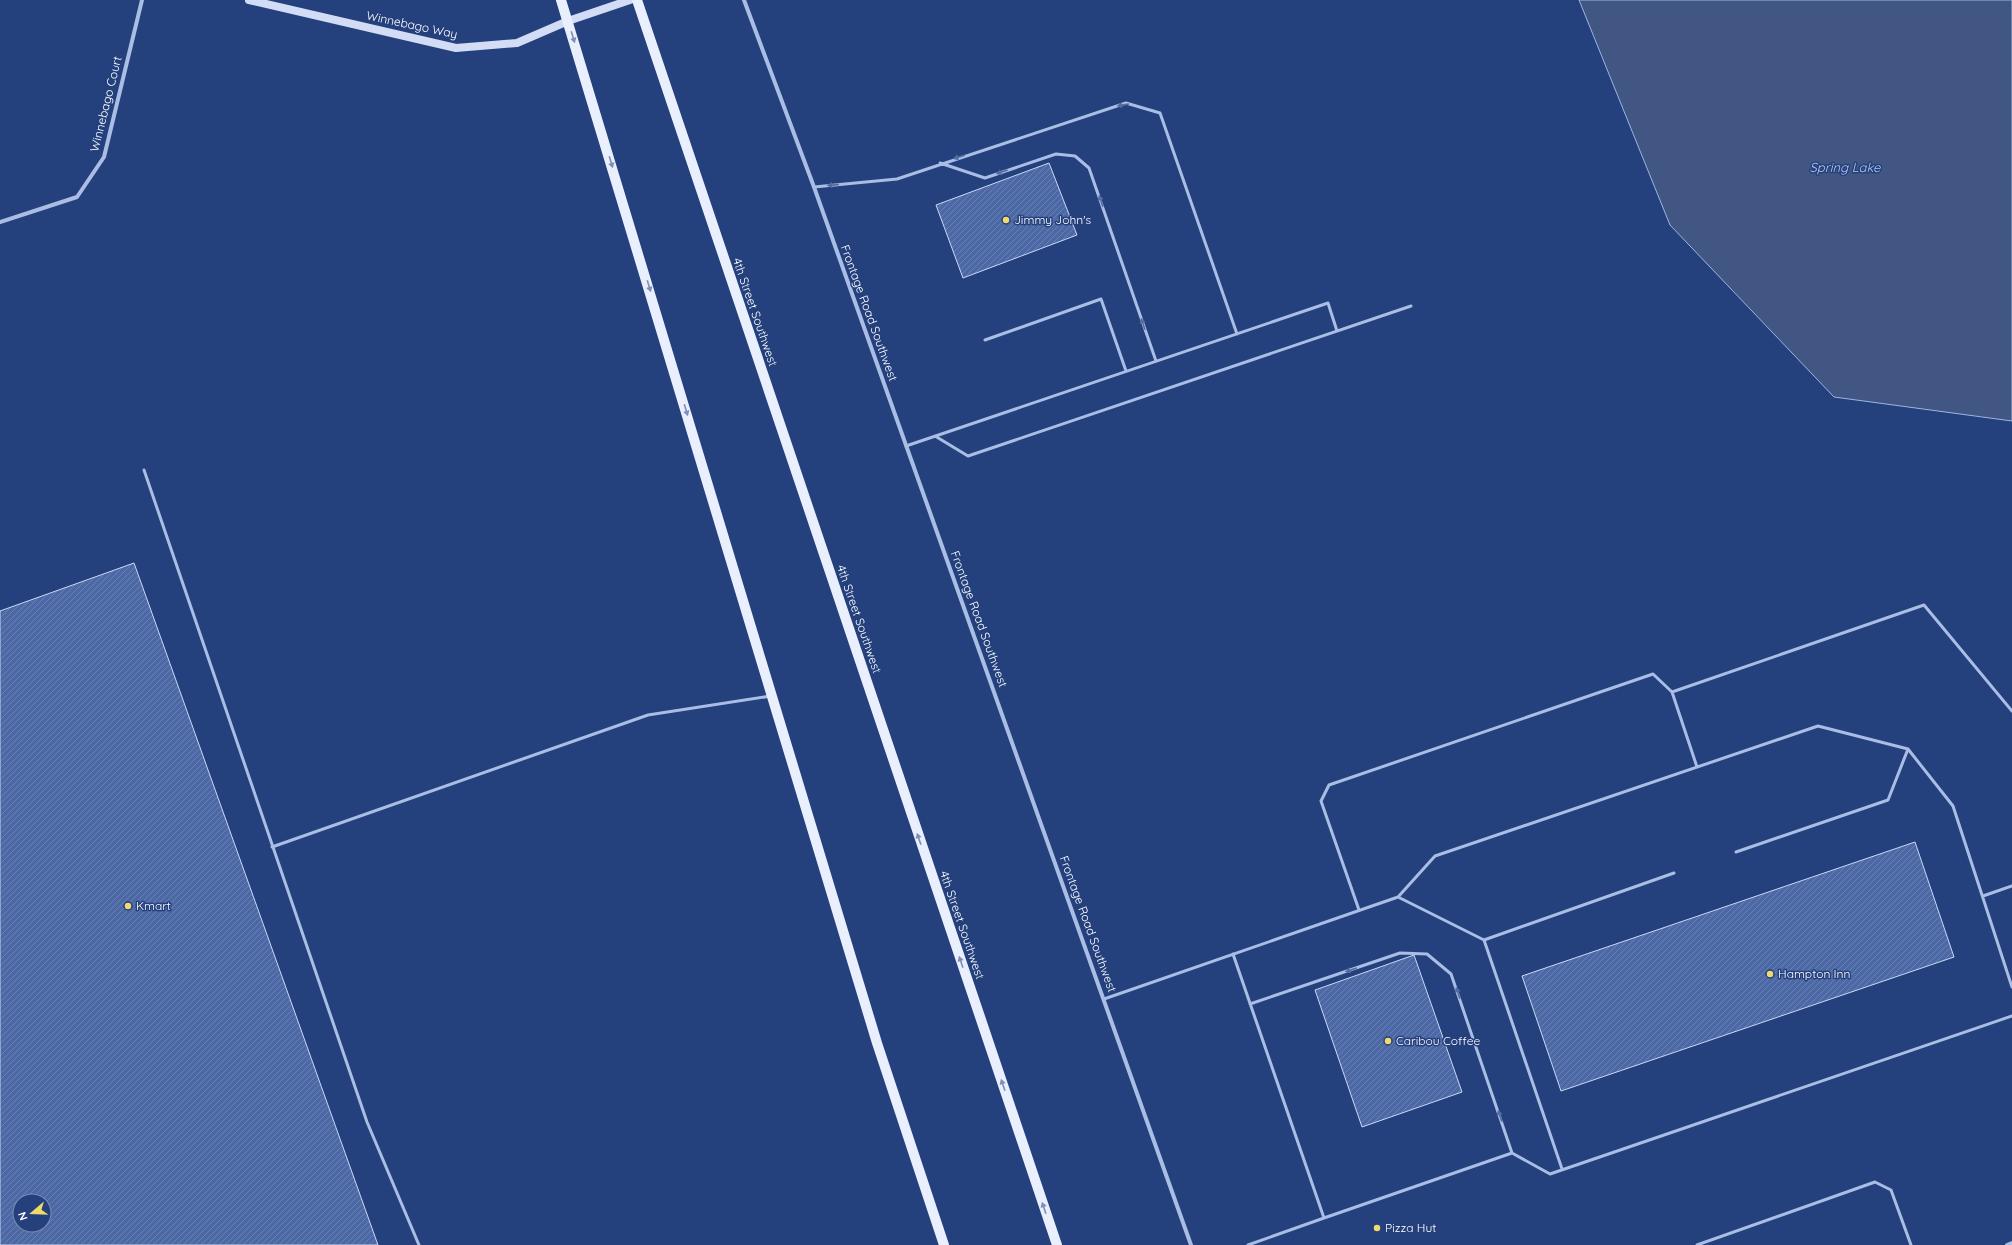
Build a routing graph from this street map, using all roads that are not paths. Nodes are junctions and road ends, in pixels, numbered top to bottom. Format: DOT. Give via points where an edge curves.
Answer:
graph roads {
  1 [pos="142,0"];
  2 [pos="249,0"];
  3 [pos="561,0"];
  4 [pos="630,0"];
  5 [pos="637,0"];
  6 [pos="744,0"];
  7 [pos="568,21"];
  8 [pos="940,163"];
  9 [pos="814,186"];
  10 [pos="0,222"];
  11 [pos="1411,306"];
  12 [pos="1337,331"];
  13 [pos="1237,334"];
  14 [pos="985,340"];
  15 [pos="1156,361"];
  16 [pos="1126,371"];
  17 [pos="935,436"];
  18 [pos="906,446"];
  19 [pos="144,470"];
  20 [pos="1672,692"];
  21 [pos="772,696"];
  22 [pos="2012,711"];
  23 [pos="1908,749"];
  24 [pos="1697,767"];
  25 [pos="272,847"];
  26 [pos="1736,852"];
  27 [pos="1674,873"];
  28 [pos="2012,886"];
  29 [pos="1983,896"];
  30 [pos="1398,897"];
  31 [pos="1359,910"];
  32 [pos="1484,940"];
  33 [pos="1233,954"];
  34 [pos="2012,987"];
  35 [pos="1104,999"];
  36 [pos="1250,1004"];
  37 [pos="2012,1016"];
  38 [pos="1512,1153"];
  39 [pos="1562,1169"];
  40 [pos="1324,1218"];
  41 [pos="2012,1243"];
  42 [pos="419,1245"];
  43 [pos="944,1245"];
  44 [pos="1057,1245"];
  45 [pos="1191,1245"];
  46 [pos="1248,1245"];
  47 [pos="1697,1245"];
  48 [pos="1911,1245"];
  49 [pos="2007,1245"];
  1 -- 10 [label="street, Winnebago Court" via="104,157 77,197"];
  2 -- 7 [label="street, Winnebago Way" via="456,48 517,44"];
  3 -- 7 [label="main road"];
  4 -- 7 [label="street, Winnebago Way"];
  44 -- 5 [label="main road, 4th Street Southwest, one-way"];
  6 -- 9 [label="street, Frontage Road Southwest"];
  7 -- 21 [label="main road, one-way"];
  8 -- 9 [label="lane, one-way" via="897,179"];
  13 -- 8 [label="lane, one-way" via="1160,113 1126,103"];
  15 -- 8 [label="lane, one-way" via="1089,168 1075,156 1056,154 985,178"];
  9 -- 18 [label="street, Frontage Road Southwest"];
  11 -- 12 [label="lane"];
  12 -- 13 [label="lane" via="1328,303"];
  12 -- 17 [label="lane" via="968,456"];
  13 -- 15 [label="lane"];
  14 -- 16 [label="lane" via="1101,299"];
  15 -- 16 [label="lane"];
  16 -- 17 [label="lane"];
  17 -- 18 [label="lane"];
  18 -- 35 [label="street, Frontage Road Southwest"];
  19 -- 25 [label="lane"];
  20 -- 22 [label="lane" via="1924,605"];
  20 -- 24 [label="lane"];
  20 -- 31 [label="lane" via="1653,674 1329,785 1321,801"];
  21 -- 25 [label="lane" via="648,715"];
  21 -- 43 [label="main road" via="877,1043"];
  23 -- 24 [label="lane" via="1818,726"];
  23 -- 26 [label="lane" via="1888,800"];
  23 -- 29 [label="lane" via="1954,806"];
  24 -- 30 [label="lane" via="1435,856"];
  25 -- 42 [label="lane" via="366,1122"];
  27 -- 32 [label="lane"];
  28 -- 29 [label="lane"];
  29 -- 34 [label="lane"];
  30 -- 31 [label="lane"];
  30 -- 32 [label="lane"];
  31 -- 33 [label="lane"];
  32 -- 39 [label="lane"];
  33 -- 35 [label="lane"];
  33 -- 36 [label="lane"];
  35 -- 45 [label="street, Frontage Road Southwest"];
  38 -- 36 [label="lane, one-way" via="1451,974 1427,954 1400,953"];
  36 -- 40 [label="lane"];
  37 -- 39 [label="lane"];
  38 -- 39 [label="lane" via="1550,1174"];
  38 -- 40 [label="lane"];
  40 -- 46 [label="lane"];
  41 -- 49 [label="street"];
  47 -- 48 [label="lane" via="1875,1182 1891,1190"];
}
